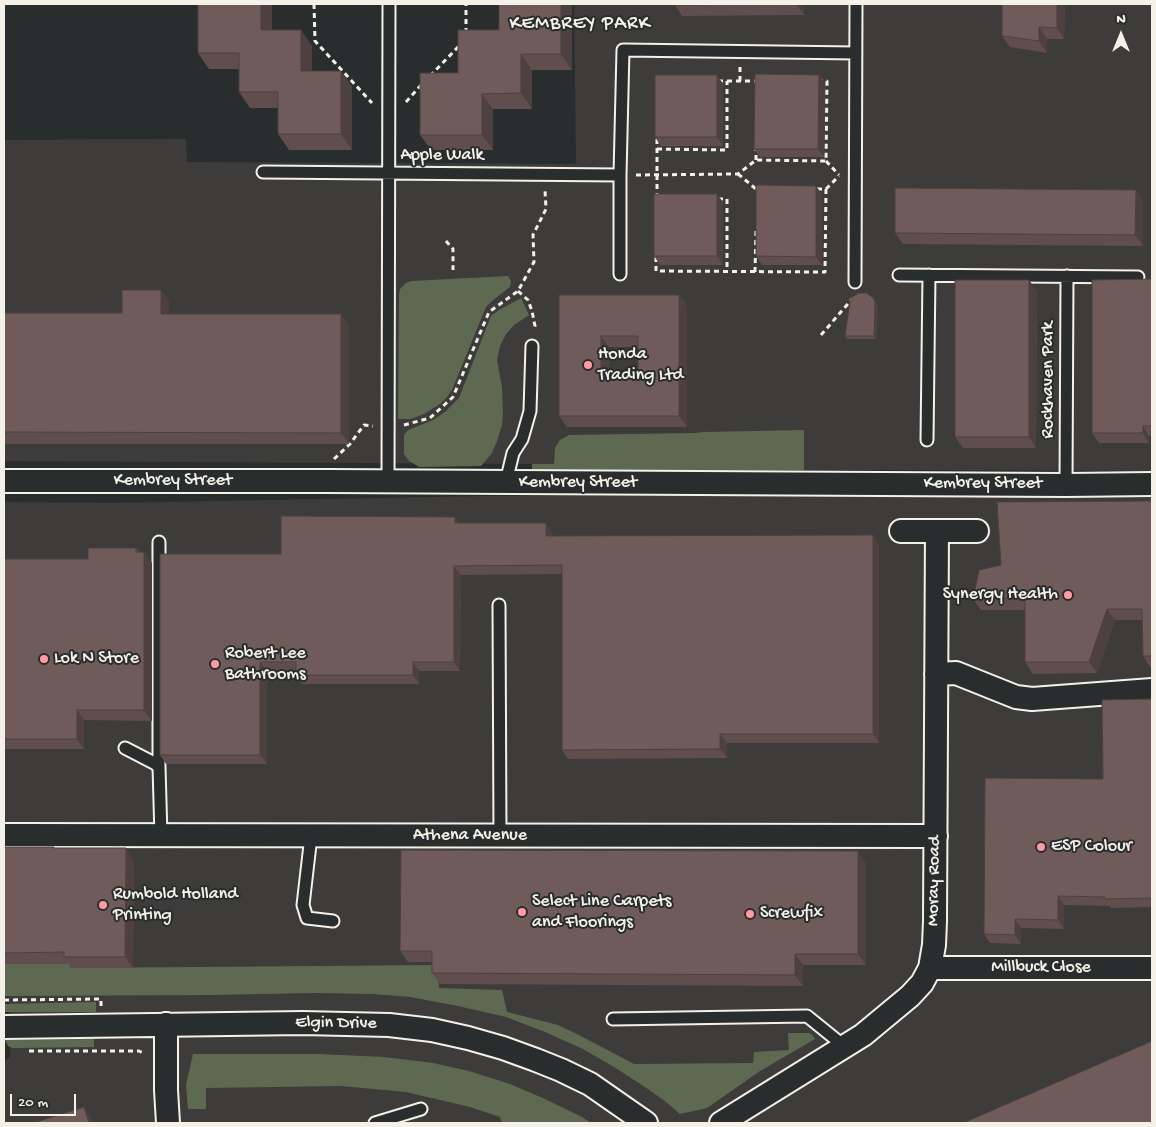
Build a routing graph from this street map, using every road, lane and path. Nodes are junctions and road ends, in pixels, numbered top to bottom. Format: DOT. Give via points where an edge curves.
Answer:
graph roads {
  1 [pos="314,4"];
  2 [pos="389,4"];
  3 [pos="466,4"];
  4 [pos="856,4"];
  5 [pos="856,53"];
  6 [pos="717,81"];
  7 [pos="727,81"];
  8 [pos="765,81"];
  9 [pos="818,81"];
  10 [pos="388,105"];
  11 [pos="657,130"];
  12 [pos="756,140"];
  13 [pos="657,149"];
  14 [pos="756,160"];
  15 [pos="263,172"];
  16 [pos="388,174"];
  17 [pos="738,174"];
  18 [pos="544,175"];
  19 [pos="657,175"];
  20 [pos="620,176"];
  21 [pos="756,189"];
  22 [pos="766,189"];
  23 [pos="816,189"];
  24 [pos="756,198"];
  25 [pos="665,199"];
  26 [pos="710,199"];
  27 [pos="756,226"];
  28 [pos="446,241"];
  29 [pos="656,253"];
  30 [pos="453,270"];
  31 [pos="727,272"];
  32 [pos="755,272"];
  33 [pos="620,274"];
  34 [pos="899,275"];
  35 [pos="930,276"];
  36 [pos="1067,276"];
  37 [pos="1138,277"];
  38 [pos="855,282"];
  39 [pos="518,291"];
  40 [pos="855,295"];
  41 [pos="820,335"];
  42 [pos="532,346"];
  43 [pos="388,426"];
  44 [pos="927,440"];
  45 [pos="4,481"];
  46 [pos="329,481"];
  47 [pos="388,481"];
  48 [pos="506,482"];
  49 [pos="1152,484"];
  50 [pos="1066,485"];
  51 [pos="901,531"];
  52 [pos="937,531"];
  53 [pos="977,531"];
  54 [pos="159,542"];
  55 [pos="499,605"];
  56 [pos="936,674"];
  57 [pos="1152,690"];
  58 [pos="125,748"];
  59 [pos="159,767"];
  60 [pos="4,836"];
  61 [pos="161,836"];
  62 [pos="310,836"];
  63 [pos="500,836"];
  64 [pos="936,836"];
  65 [pos="333,921"];
  66 [pos="930,968"];
  67 [pos="1152,968"];
  68 [pos="613,1019"];
  69 [pos="166,1024"];
  70 [pos="4,1027"];
  71 [pos="844,1046"];
  72 [pos="23,1051"];
  73 [pos="159,1090"];
  74 [pos="421,1110"];
  75 [pos="168,1123"];
  76 [pos="375,1123"];
  77 [pos="646,1123"];
  78 [pos="721,1123"];
  1 -- 10 [label="path" via="315,41 375,105"];
  2 -- 10 [label="lane"];
  3 -- 10 [label="path" via="466,39 403,105"];
  4 -- 5 [label="lane"];
  5 -- 20 [label="lane" via="623,50"];
  5 -- 38 [label="lane"];
  6 -- 7 [label="path"];
  7 -- 8 [label="path"];
  7 -- 13 [label="path" via="727,150"];
  9 -- 14 [label="path" via="827,81 826,161"];
  10 -- 16 [label="lane"];
  11 -- 13 [label="path"];
  12 -- 14 [label="path"];
  13 -- 19 [label="path"];
  14 -- 17 [label="path"];
  15 -- 16 [label="lane, Apple Walk"];
  16 -- 18 [label="lane, Apple Walk"];
  16 -- 43 [label="lane"];
  17 -- 19 [label="path"];
  17 -- 21 [label="path"];
  18 -- 20 [label="lane, Apple Walk"];
  18 -- 39 [label="path" via="546,210 533,235 534,262"];
  19 -- 20 [label="path"];
  19 -- 25 [label="path" via="657,199"];
  20 -- 33 [label="lane"];
  21 -- 22 [label="path"];
  21 -- 24 [label="path"];
  23 -- 32 [label="path" via="826,189 825,272"];
  26 -- 31 [label="path" via="727,199"];
  27 -- 32 [label="path"];
  28 -- 30 [label="path" via="453,248"];
  29 -- 31 [label="path" via="656,271"];
  31 -- 32 [label="path"];
  34 -- 35 [label="lane"];
  35 -- 36 [label="lane"];
  35 -- 44 [label="lane"];
  36 -- 37 [label="lane"];
  36 -- 50 [label="lane, Rockhaven Park"];
  39 -- 42 [label="path" via="528,300 532,311 535,326"];
  39 -- 43 [label="path" via="489,312 453,397 430,418"];
  40 -- 41 [label="path"];
  42 -- 48 [label="lane" via="530,411 522,439 513,453"];
  43 -- 46 [label="path" via="364,425 350,444 329,463"];
  43 -- 47 [label="lane"];
  45 -- 46 [label="street, Kembrey Street"];
  46 -- 47 [label="street, Kembrey Street"];
  47 -- 48 [label="street, Kembrey Street"];
  48 -- 50 [label="street, Kembrey Street"];
  49 -- 50 [label="street, Kembrey Street"];
  51 -- 52 [label="street"];
  52 -- 53 [label="street"];
  52 -- 56 [label="street, Moray Road"];
  54 -- 59 [label="lane"];
  55 -- 63 [label="lane"];
  56 -- 57 [label="street" via="956,672 1016,697 1032,699"];
  56 -- 64 [label="street, Moray Road"];
  58 -- 59 [label="lane"];
  59 -- 61 [label="lane"];
  60 -- 61 [label="street, Athena Avenue"];
  61 -- 62 [label="street, Athena Avenue"];
  62 -- 63 [label="street, Athena Avenue"];
  62 -- 65 [label="lane" via="303,905 307,918"];
  63 -- 64 [label="street, Athena Avenue"];
  64 -- 66 [label="street, Moray Road" via="934,945"];
  66 -- 67 [label="street, Millbuck Close"];
  66 -- 71 [label="street, Moray Road" via="910,996"];
  68 -- 71 [label="lane" via="807,1016"];
  69 -- 70 [label="street, Elgin Drive"];
  69 -- 73 [label="street"];
  69 -- 77 [label="street, Elgin Drive" via="303,1023 389,1025 432,1030 503,1048 552,1067 590,1084"];
  71 -- 78 [label="street, Moray Road"];
  72 -- 73 [label="path" via="139,1051 148,1058"];
  73 -- 75 [label="street"];
  74 -- 76 [label="lane"];
}
